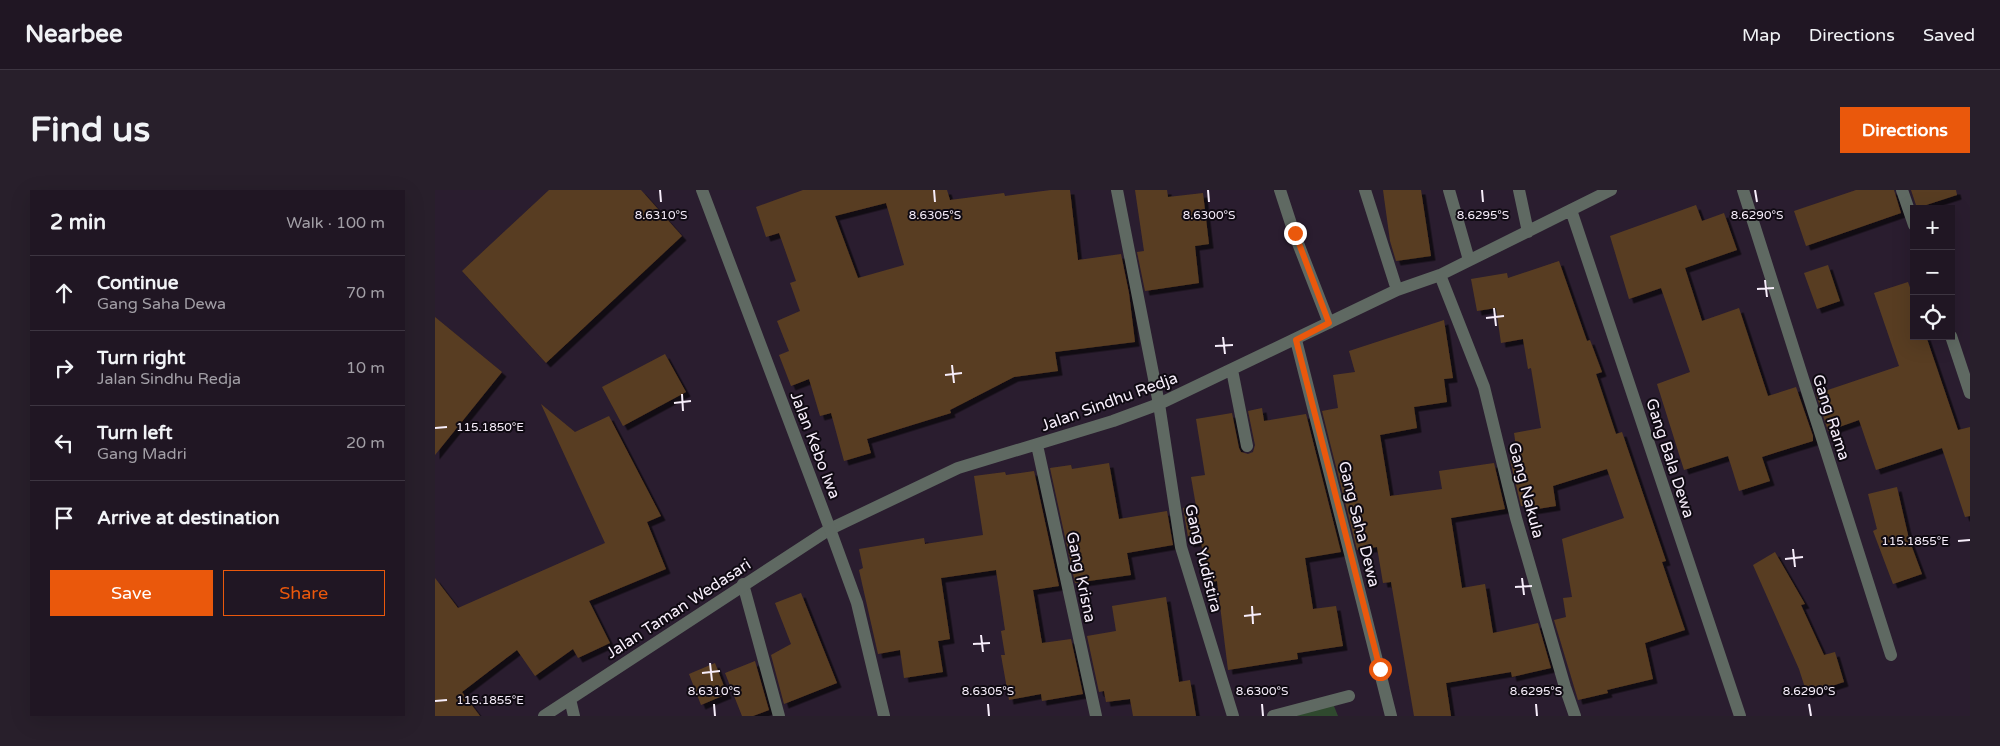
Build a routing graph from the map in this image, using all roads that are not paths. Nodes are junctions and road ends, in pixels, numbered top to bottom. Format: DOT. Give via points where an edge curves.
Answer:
graph roads {
  1 [pos="702,190"];
  2 [pos="1117,190"];
  3 [pos="1281,190"];
  4 [pos="1365,190"];
  5 [pos="1449,190"];
  6 [pos="1519,190"];
  7 [pos="1611,190"];
  8 [pos="1743,190"];
  9 [pos="1902,190"];
  10 [pos="1571,210"];
  11 [pos="1910,213"];
  12 [pos="1528,232"];
  13 [pos="1469,260"];
  14 [pos="1440,275"];
  15 [pos="1397,290"];
  16 [pos="1329,323"];
  17 [pos="1296,340"];
  18 [pos="1952,340"];
  19 [pos="1232,370"];
  20 [pos="1970,393"];
  21 [pos="1159,404"];
  22 [pos="1037,445"];
  23 [pos="1247,446"];
  24 [pos="831,528"];
  25 [pos="743,584"];
  26 [pos="1891,655"];
  27 [pos="1349,696"];
  28 [pos="570,699"];
  29 [pos="1302,712"];
  30 [pos="544,716"];
  31 [pos="574,716"];
  32 [pos="779,716"];
  33 [pos="884,716"];
  34 [pos="1096,716"];
  35 [pos="1233,716"];
  36 [pos="1273,716"];
  37 [pos="1391,716"];
  38 [pos="1575,716"];
  39 [pos="1740,716"];
  1 -- 24 [label="street, Jalan Kebo Iwa"];
  2 -- 21 [label="street, Gang Yudistira"];
  3 -- 16 [label="street"];
  4 -- 15 [label="street"];
  5 -- 13 [label="street"];
  6 -- 12 [label="street"];
  7 -- 10 [label="street, Jalan Sindhu Redja"];
  8 -- 26 [label="street, Gang Rama"];
  9 -- 11 [label="street"];
  10 -- 12 [label="street, Jalan Sindhu Redja"];
  10 -- 39 [label="street, Gang Bala Dewa"];
  12 -- 13 [label="street, Jalan Sindhu Redja"];
  13 -- 14 [label="street, Jalan Sindhu Redja"];
  14 -- 15 [label="street, Jalan Sindhu Redja"];
  14 -- 38 [label="street, Gang Nakula" via="1484,387 1516,518"];
  15 -- 16 [label="street, Jalan Sindhu Redja"];
  16 -- 17 [label="street, Jalan Sindhu Redja"];
  17 -- 19 [label="street, Jalan Sindhu Redja"];
  17 -- 37 [label="street, Gang Saha Dewa"];
  18 -- 20 [label="street"];
  19 -- 21 [label="street, Jalan Sindhu Redja"];
  19 -- 23 [label="street"];
  21 -- 22 [label="street, Jalan Sindhu Redja"];
  21 -- 35 [label="street, Gang Yudistira" via="1181,547"];
  22 -- 24 [label="street, Jalan Sindhu Redja" via="958,468"];
  22 -- 34 [label="street, Gang Krisna"];
  24 -- 25 [label="street, Jalan Taman Wedasari"];
  24 -- 33 [label="street, Jalan Kebo Iwa" via="857,603"];
  25 -- 28 [label="street, Jalan Taman Wedasari"];
  25 -- 32 [label="street"];
  27 -- 29 [label="street"];
  28 -- 30 [label="street, Jalan Taman Wedasari"];
  28 -- 31 [label="street"];
  29 -- 36 [label="street"];
}
